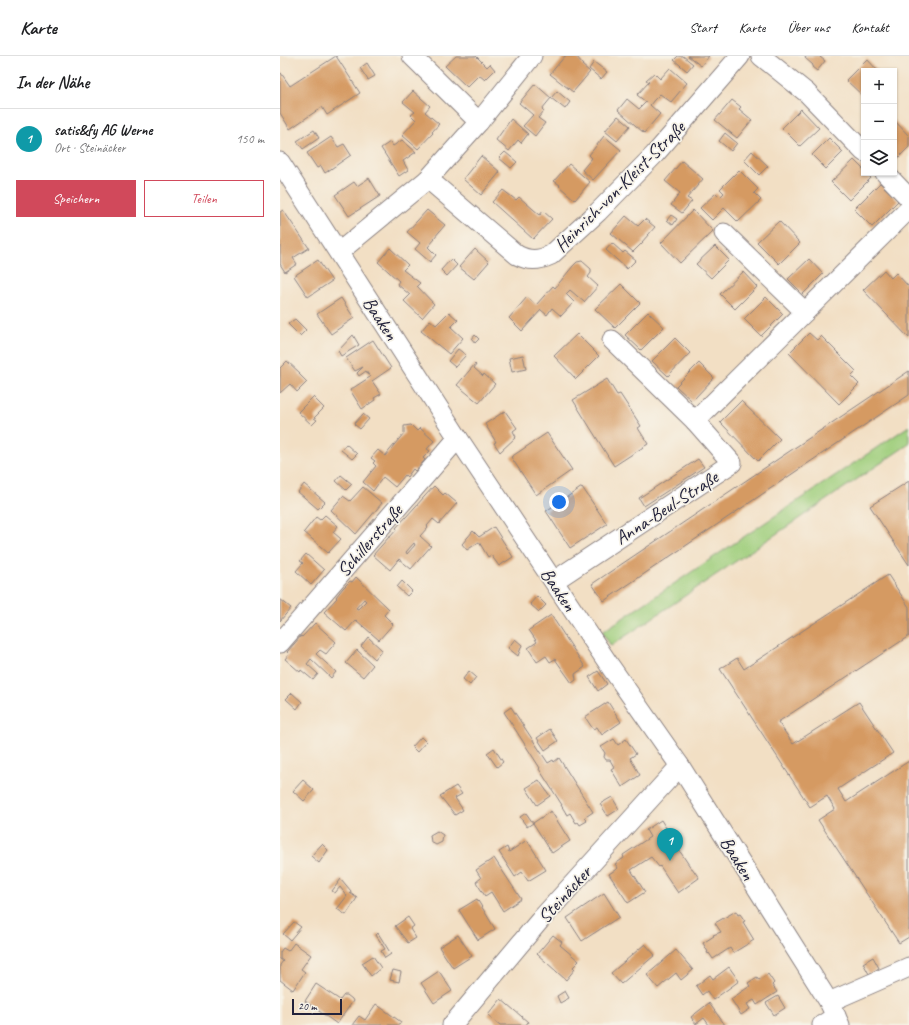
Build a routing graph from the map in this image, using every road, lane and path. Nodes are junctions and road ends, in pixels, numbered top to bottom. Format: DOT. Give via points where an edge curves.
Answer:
graph roads {
  1 [pos="412,56"];
  2 [pos="532,56"];
  3 [pos="740,56"];
  4 [pos="761,56"];
  5 [pos="479,122"];
  6 [pos="861,149"];
  7 [pos="280,162"];
  8 [pos="888,176"];
  9 [pos="428,179"];
  10 [pos="909,198"];
  11 [pos="909,210"];
  12 [pos="724,233"];
  13 [pos="339,252"];
  14 [pos="805,312"];
  15 [pos="612,340"];
  16 [pos="695,421"];
  17 [pos="458,438"];
  18 [pos="554,581"];
  19 [pos="280,643"];
  20 [pos="680,766"];
  21 [pos="909,967"];
  22 [pos="832,1017"];
  23 [pos="452,1025"];
  1 -- 5 [label="street"];
  2 -- 5 [label="street"];
  3 -- 9 [label="street, Heinrich-von-Kleist-Straße" via="650,160 598,212 551,255 542,259 526,259 517,255"];
  4 -- 6 [label="street" via="807,93"];
  5 -- 9 [label="street"];
  7 -- 13 [label="street, Baaken"];
  8 -- 10 [label="street"];
  9 -- 13 [label="street"];
  11 -- 14 [label="street"];
  12 -- 14 [label="street"];
  13 -- 17 [label="street, Baaken"];
  14 -- 16 [label="street"];
  15 -- 16 [label="street, Anna-Beul-Straße"];
  16 -- 18 [label="street, Anna-Beul-Straße" via="732,463"];
  17 -- 18 [label="street, Baaken"];
  17 -- 19 [label="street, Schillerstraße"];
  18 -- 20 [label="street, Baaken"];
  20 -- 22 [label="street, Baaken"];
  20 -- 23 [label="street, Steinäcker" via="541,919"];
  21 -- 22 [label="street"];
}
